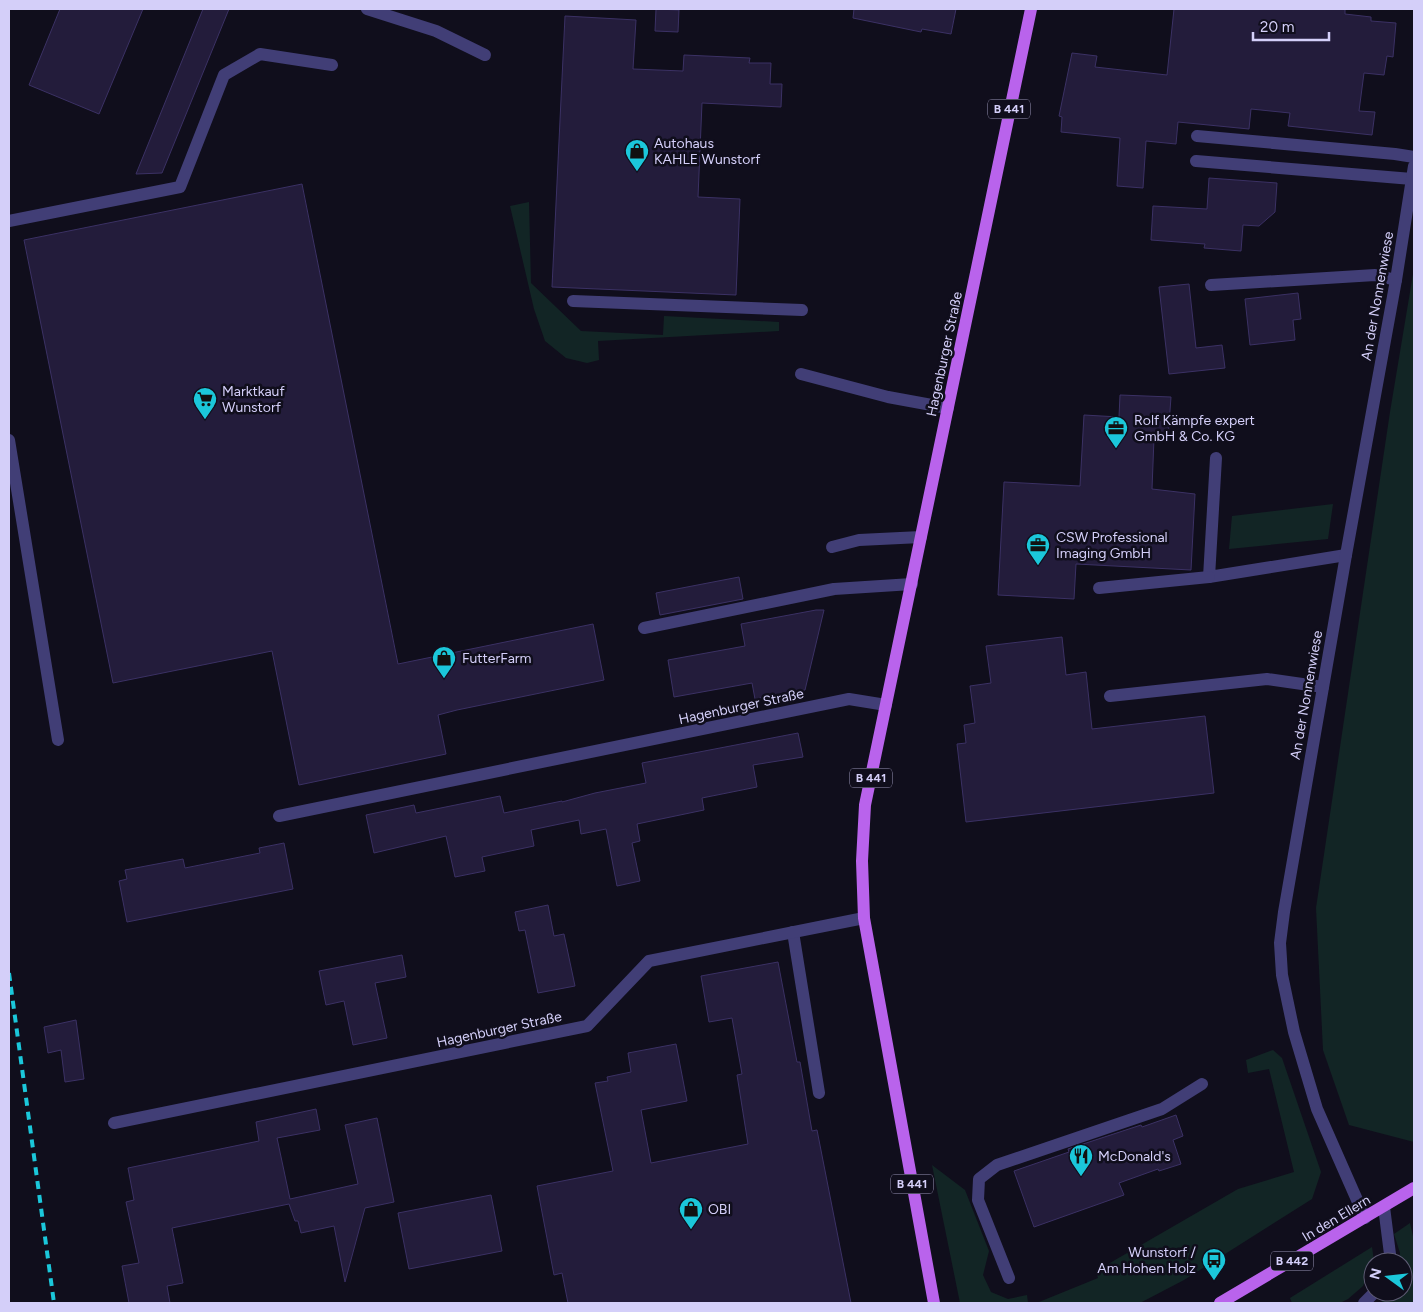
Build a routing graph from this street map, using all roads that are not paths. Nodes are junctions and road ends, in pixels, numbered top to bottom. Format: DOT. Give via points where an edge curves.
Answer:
graph roads {
  1 [pos="367,9"];
  2 [pos="1031,9"];
  3 [pos="485,55"];
  4 [pos="332,65"];
  5 [pos="1197,136"];
  6 [pos="1414,157"];
  7 [pos="1196,161"];
  8 [pos="1413,172"];
  9 [pos="9,221"];
  10 [pos="1396,280"];
  11 [pos="1211,285"];
  12 [pos="573,301"];
  13 [pos="802,310"];
  14 [pos="801,374"];
  15 [pos="948,408"];
  16 [pos="9,440"];
  17 [pos="1216,458"];
  18 [pos="921,537"];
  19 [pos="832,547"];
  20 [pos="1346,555"];
  21 [pos="1209,577"];
  22 [pos="912,584"];
  23 [pos="1099,588"];
  24 [pos="644,628"];
  25 [pos="1323,687"];
  26 [pos="1110,696"];
  27 [pos="886,705"];
  28 [pos="58,740"];
  29 [pos="279,816"];
  30 [pos="864,918"];
  31 [pos="793,932"];
  32 [pos="1202,1084"];
  33 [pos="819,1093"];
  34 [pos="114,1123"];
  35 [pos="1414,1188"];
  36 [pos="1384,1207"];
  37 [pos="1365,1218"];
  38 [pos="1390,1252"];
  39 [pos="1009,1278"];
  40 [pos="934,1303"];
  41 [pos="1220,1303"];
  1 -- 3 [label="street" via="436,31"];
  2 -- 15 [label="main road, Hagenburger Straße / B 441"];
  4 -- 9 [label="street" via="260,54 224,75 180,187"];
  5 -- 6 [label="street"];
  7 -- 8 [label="street"];
  8 -- 10 [label="street, An der Nonnenwiese"];
  10 -- 11 [label="street" via="1375,275"];
  10 -- 20 [label="street, An der Nonnenwiese"];
  12 -- 13 [label="street"];
  14 -- 15 [label="street" via="888,397"];
  15 -- 18 [label="main road, Hagenburger Straße / B 441"];
  16 -- 28 [label="street"];
  17 -- 21 [label="street"];
  18 -- 19 [label="street" via="859,540"];
  18 -- 22 [label="main road, Hagenburger Straße / B 441"];
  20 -- 21 [label="street"];
  20 -- 25 [label="street, An der Nonnenwiese"];
  21 -- 23 [label="street"];
  22 -- 24 [label="street" via="834,589"];
  22 -- 27 [label="main road, Hagenburger Straße / B 441"];
  25 -- 26 [label="street" via="1267,680"];
  25 -- 37 [label="street, An der Nonnenwiese" via="1284,912 1280,943 1282,975 1294,1032 1317,1109"];
  27 -- 29 [label="street, Hagenburger Straße" via="849,699"];
  27 -- 30 [label="main road, Hagenburger Straße / B 441" via="865,805 862,861"];
  30 -- 31 [label="street, Hagenburger Straße"];
  30 -- 40 [label="main road, Hagenburger Straße / B 441"];
  31 -- 33 [label="street"];
  31 -- 34 [label="street, Hagenburger Straße" via="649,961 586,1026"];
  32 -- 39 [label="street" via="1162,1109 997,1165 979,1179 978,1200"];
  35 -- 36 [label="main road, In den Ellern / B 442"];
  36 -- 37 [label="main road, In den Ellern / B 442"];
  36 -- 38 [label="street"];
  37 -- 41 [label="main road, In den Ellern / B 442"];
}
